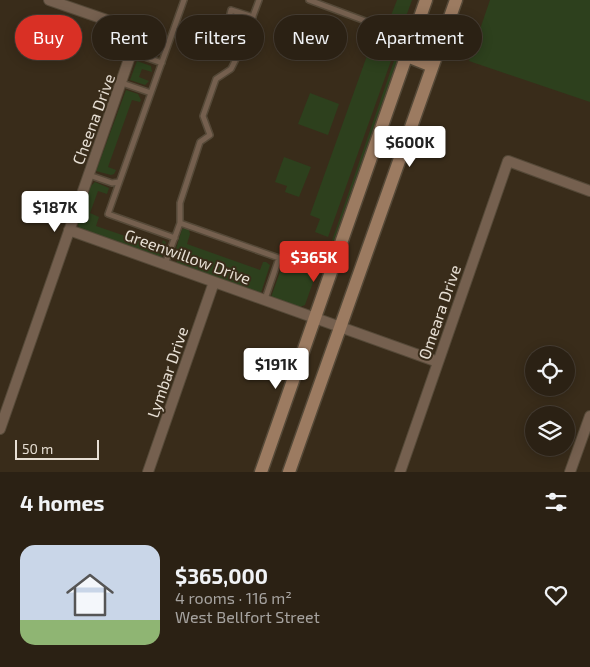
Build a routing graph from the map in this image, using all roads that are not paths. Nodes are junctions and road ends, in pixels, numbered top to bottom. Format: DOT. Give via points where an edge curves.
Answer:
graph roads {
  1 [pos="49,0"];
  2 [pos="184,0"];
  3 [pos="259,0"];
  4 [pos="310,0"];
  5 [pos="426,0"];
  6 [pos="456,0"];
  7 [pos="92,15"];
  8 [pos="230,15"];
  9 [pos="244,15"];
  10 [pos="253,15"];
  11 [pos="421,15"];
  12 [pos="357,18"];
  13 [pos="130,60"];
  14 [pos="155,60"];
  15 [pos="235,60"];
  16 [pos="406,60"];
  17 [pos="417,60"];
  18 [pos="162,64"];
  19 [pos="432,66"];
  20 [pos="122,83"];
  21 [pos="151,93"];
  22 [pos="89,175"];
  23 [pos="119,182"];
  24 [pos="590,191"];
  25 [pos="180,222"];
  26 [pos="69,230"];
  27 [pos="175,238"];
  28 [pos="165,264"];
  29 [pos="214,282"];
  30 [pos="265,299"];
  31 [pos="316,318"];
  32 [pos="339,326"];
  33 [pos="438,362"];
  34 [pos="590,416"];
  35 [pos="0,429"];
  36 [pos="403,471"];
  37 [pos="148,472"];
  38 [pos="261,472"];
  39 [pos="289,472"];
  40 [pos="570,472"];
  1 -- 7 [label="street"];
  2 -- 18 [label="lane"];
  3 -- 10 [label="lane"];
  4 -- 12 [label="lane"];
  5 -- 11 [label="main road"];
  6 -- 19 [label="main road"];
  8 -- 9 [label="lane" via="232,10"];
  13 -- 20 [label="street, Cheena Drive"];
  14 -- 18 [label="lane"];
  15 -- 25 [label="lane" via="230,69 216,79 207,102 203,116 210,135 200,142 180,204"];
  16 -- 31 [label="main road"];
  17 -- 19 [label="main road"];
  18 -- 21 [label="lane"];
  19 -- 32 [label="main road"];
  20 -- 21 [label="lane"];
  20 -- 22 [label="street, Cheena Drive"];
  21 -- 23 [label="lane"];
  22 -- 23 [label="lane" via="112,183"];
  22 -- 26 [label="street, Cheena Drive"];
  23 -- 27 [label="lane" via="108,214"];
  24 -- 33 [label="street, Omeara Drive" via="508,161"];
  25 -- 27 [label="lane"];
  25 -- 30 [label="lane" via="279,258"];
  26 -- 28 [label="street, Greenwillow Drive"];
  26 -- 35 [label="street, Cheena Drive"];
  27 -- 28 [label="lane"];
  28 -- 29 [label="street, Greenwillow Drive"];
  29 -- 30 [label="street, Greenwillow Drive"];
  29 -- 37 [label="street, Lymbar Drive"];
  30 -- 31 [label="street, Greenwillow Drive"];
  31 -- 32 [label="street, Greenwillow Drive"];
  31 -- 38 [label="main road"];
  32 -- 33 [label="street, Greenwillow Drive"];
  32 -- 39 [label="main road"];
  33 -- 36 [label="street, Omeara Drive"];
  34 -- 40 [label="street"];
}
